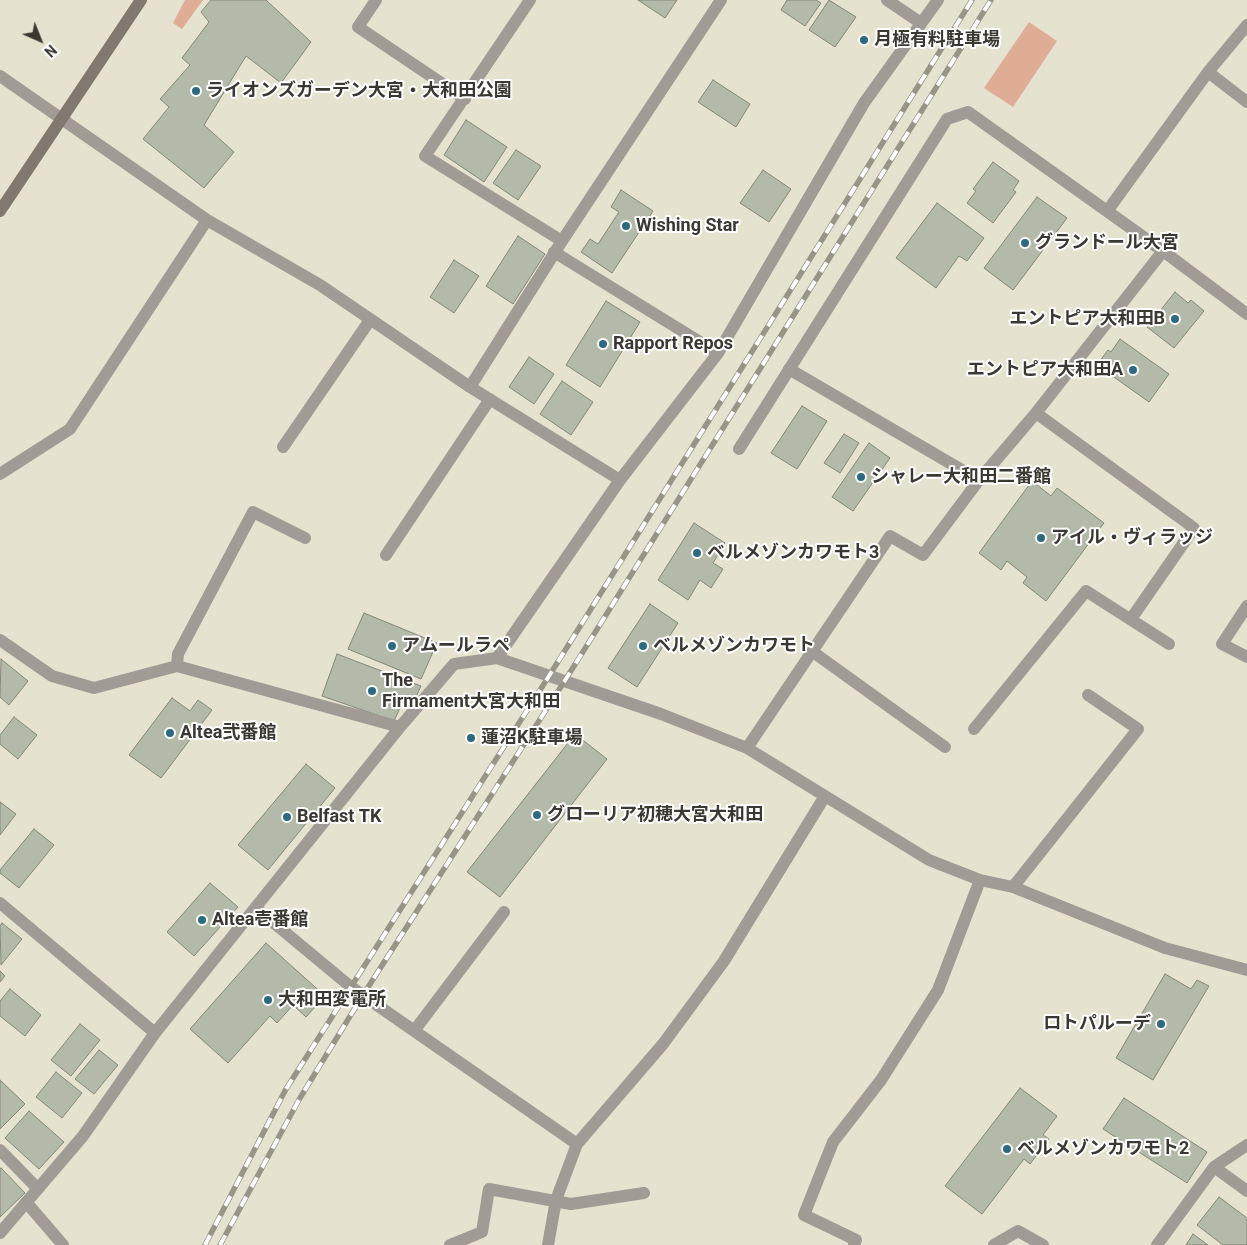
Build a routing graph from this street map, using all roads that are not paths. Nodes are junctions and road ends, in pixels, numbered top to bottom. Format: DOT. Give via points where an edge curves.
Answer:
graph roads {
  1 [pos="141,0"];
  2 [pos="376,0"];
  3 [pos="530,0"];
  4 [pos="721,0"];
  5 [pos="887,0"];
  6 [pos="938,0"];
  7 [pos="921,23"];
  8 [pos="1247,25"];
  9 [pos="1208,72"];
  10 [pos="0,76"];
  11 [pos="465,99"];
  12 [pos="1247,102"];
  13 [pos="64,119"];
  14 [pos="1108,210"];
  15 [pos="0,211"];
  16 [pos="207,220"];
  17 [pos="562,241"];
  18 [pos="1163,250"];
  19 [pos="554,252"];
  20 [pos="1247,314"];
  21 [pos="370,320"];
  22 [pos="718,353"];
  23 [pos="789,369"];
  24 [pos="470,387"];
  25 [pos="490,399"];
  26 [pos="1036,413"];
  27 [pos="283,446"];
  28 [pos="739,449"];
  29 [pos="0,474"];
  30 [pos="620,480"];
  31 [pos="979,480"];
  32 [pos="305,538"];
  33 [pos="386,555"];
  34 [pos="1247,606"];
  35 [pos="1131,619"];
  36 [pos="0,640"];
  37 [pos="1169,644"];
  38 [pos="813,652"];
  39 [pos="1247,657"];
  40 [pos="498,658"];
  41 [pos="177,666"];
  42 [pos="1088,695"];
  43 [pos="400,727"];
  44 [pos="974,729"];
  45 [pos="945,747"];
  46 [pos="746,748"];
  47 [pos="825,796"];
  48 [pos="980,880"];
  49 [pos="1014,887"];
  50 [pos="0,903"];
  51 [pos="257,909"];
  52 [pos="504,912"];
  53 [pos="1247,970"];
  54 [pos="414,1031"];
  55 [pos="155,1033"];
  56 [pos="577,1144"];
  57 [pos="1247,1145"];
  58 [pos="0,1150"];
  59 [pos="1214,1167"];
  60 [pos="38,1189"];
  61 [pos="1247,1191"];
  62 [pos="644,1194"];
  63 [pos="556,1200"];
  64 [pos="26,1202"];
  65 [pos="0,1232"];
  66 [pos="63,1245"];
  67 [pos="450,1245"];
  68 [pos="548,1245"];
  69 [pos="854,1245"];
  70 [pos="994,1245"];
  71 [pos="1043,1245"];
  72 [pos="1157,1245"];
  1 -- 13 [label="street"];
  2 -- 11 [label="street" via="358,27"];
  3 -- 11 [label="street"];
  4 -- 17 [label="street"];
  5 -- 7 [label="street"];
  6 -- 7 [label="street"];
  7 -- 22 [label="street" via="864,103"];
  8 -- 9 [label="street"];
  9 -- 12 [label="street"];
  9 -- 14 [label="street"];
  10 -- 13 [label="street"];
  11 -- 17 [label="street" via="425,156"];
  13 -- 15 [label="street"];
  13 -- 16 [label="street"];
  14 -- 18 [label="street"];
  14 -- 23 [label="street" via="968,112 947,119"];
  16 -- 21 [label="street" via="320,285"];
  16 -- 29 [label="street" via="70,429"];
  17 -- 19 [label="street"];
  18 -- 20 [label="street"];
  18 -- 26 [label="street"];
  19 -- 22 [label="street"];
  19 -- 24 [label="street"];
  21 -- 24 [label="street"];
  21 -- 27 [label="street"];
  22 -- 30 [label="street"];
  23 -- 28 [label="street"];
  23 -- 31 [label="street"];
  24 -- 25 [label="street"];
  25 -- 30 [label="street"];
  25 -- 33 [label="street"];
  26 -- 31 [label="street"];
  26 -- 35 [label="street" via="1194,528"];
  30 -- 40 [label="street"];
  31 -- 38 [label="street" via="923,555 890,536"];
  32 -- 41 [label="street" via="253,512 178,654"];
  34 -- 39 [label="street" via="1222,644"];
  35 -- 37 [label="street"];
  35 -- 44 [label="street" via="1086,591"];
  36 -- 41 [label="street" via="52,676 94,688"];
  38 -- 45 [label="street"];
  38 -- 46 [label="street"];
  40 -- 43 [label="street" via="454,664"];
  40 -- 46 [label="street" via="661,714"];
  41 -- 43 [label="street"];
  42 -- 49 [label="street" via="1138,729"];
  43 -- 51 [label="street"];
  46 -- 47 [label="street"];
  47 -- 48 [label="street" via="929,860"];
  47 -- 56 [label="street" via="724,961 662,1044"];
  48 -- 49 [label="street"];
  48 -- 69 [label="street" via="938,990 881,1080 833,1142 804,1215 856,1240"];
  49 -- 53 [label="street" via="1165,948"];
  50 -- 55 [label="street"];
  51 -- 54 [label="street" via="351,987"];
  51 -- 55 [label="street"];
  52 -- 54 [label="street"];
  54 -- 56 [label="street"];
  55 -- 60 [label="street" via="83,1136"];
  56 -- 63 [label="street"];
  57 -- 59 [label="street"];
  58 -- 60 [label="street"];
  59 -- 61 [label="street"];
  59 -- 72 [label="street"];
  60 -- 64 [label="street"];
  62 -- 63 [label="street" via="571,1204"];
  63 -- 67 [label="street" via="489,1189 482,1232"];
  63 -- 68 [label="street"];
  64 -- 65 [label="street"];
  64 -- 66 [label="street"];
  70 -- 71 [label="street" via="1018,1231"];
}
